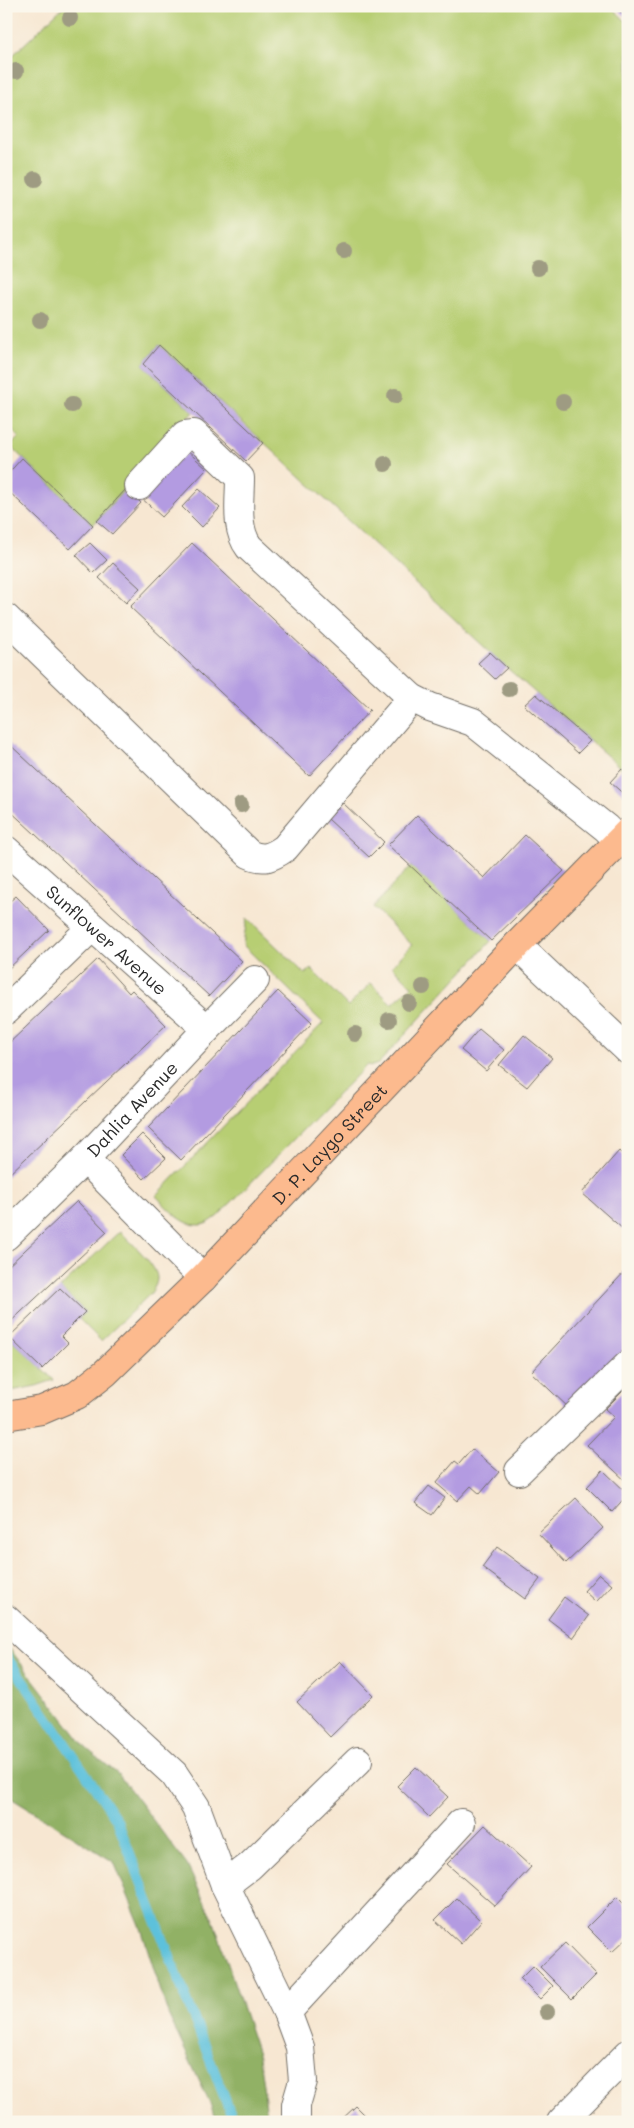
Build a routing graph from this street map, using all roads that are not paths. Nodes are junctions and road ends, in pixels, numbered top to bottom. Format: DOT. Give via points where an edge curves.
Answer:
graph roads {
  1 [pos="139,486"];
  2 [pos="6,618"];
  3 [pos="412,698"];
  4 [pos="623,837"];
  5 [pos="6,850"];
  6 [pos="92,928"];
  7 [pos="517,945"];
  8 [pos="255,980"];
  9 [pos="6,1010"];
  10 [pos="207,1029"];
  11 [pos="628,1050"];
  12 [pos="85,1159"];
  13 [pos="6,1236"];
  14 [pos="203,1278"];
  15 [pos="628,1365"];
  16 [pos="6,1416"];
  17 [pos="519,1471"];
  18 [pos="6,1618"];
  19 [pos="358,1761"];
  20 [pos="461,1823"];
  21 [pos="225,1885"];
  22 [pos="287,2012"];
  23 [pos="628,2054"];
  24 [pos="296,2122"];
  25 [pos="561,2122"];
  1 -- 3 [label="street" via="185,435 194,434 240,478 241,531 249,548"];
  2 -- 3 [label="street" via="249,854 259,859 272,858 284,848"];
  3 -- 4 [label="street" via="473,722 606,828"];
  4 -- 7 [label="main road, D. P. Laygo Street"];
  5 -- 6 [label="street, Sunflower Avenue"];
  6 -- 9 [label="street"];
  6 -- 10 [label="street, Sunflower Avenue"];
  7 -- 11 [label="street"];
  7 -- 14 [label="main road, D. P. Laygo Street"];
  8 -- 10 [label="street, Dahlia Avenue"];
  10 -- 12 [label="street, Dahlia Avenue"];
  12 -- 13 [label="street, Dahlia Avenue"];
  12 -- 14 [label="street"];
  14 -- 16 [label="main road, D. P. Laygo Street" via="105,1374 77,1395 42,1410"];
  15 -- 17 [label="street"];
  18 -- 21 [label="street" via="174,1774 196,1807"];
  19 -- 21 [label="street" via="250,1866"];
  20 -- 22 [label="street"];
  21 -- 22 [label="street"];
  22 -- 24 [label="street" via="300,2047 303,2081 296,2105"];
  23 -- 25 [label="street"];
}
